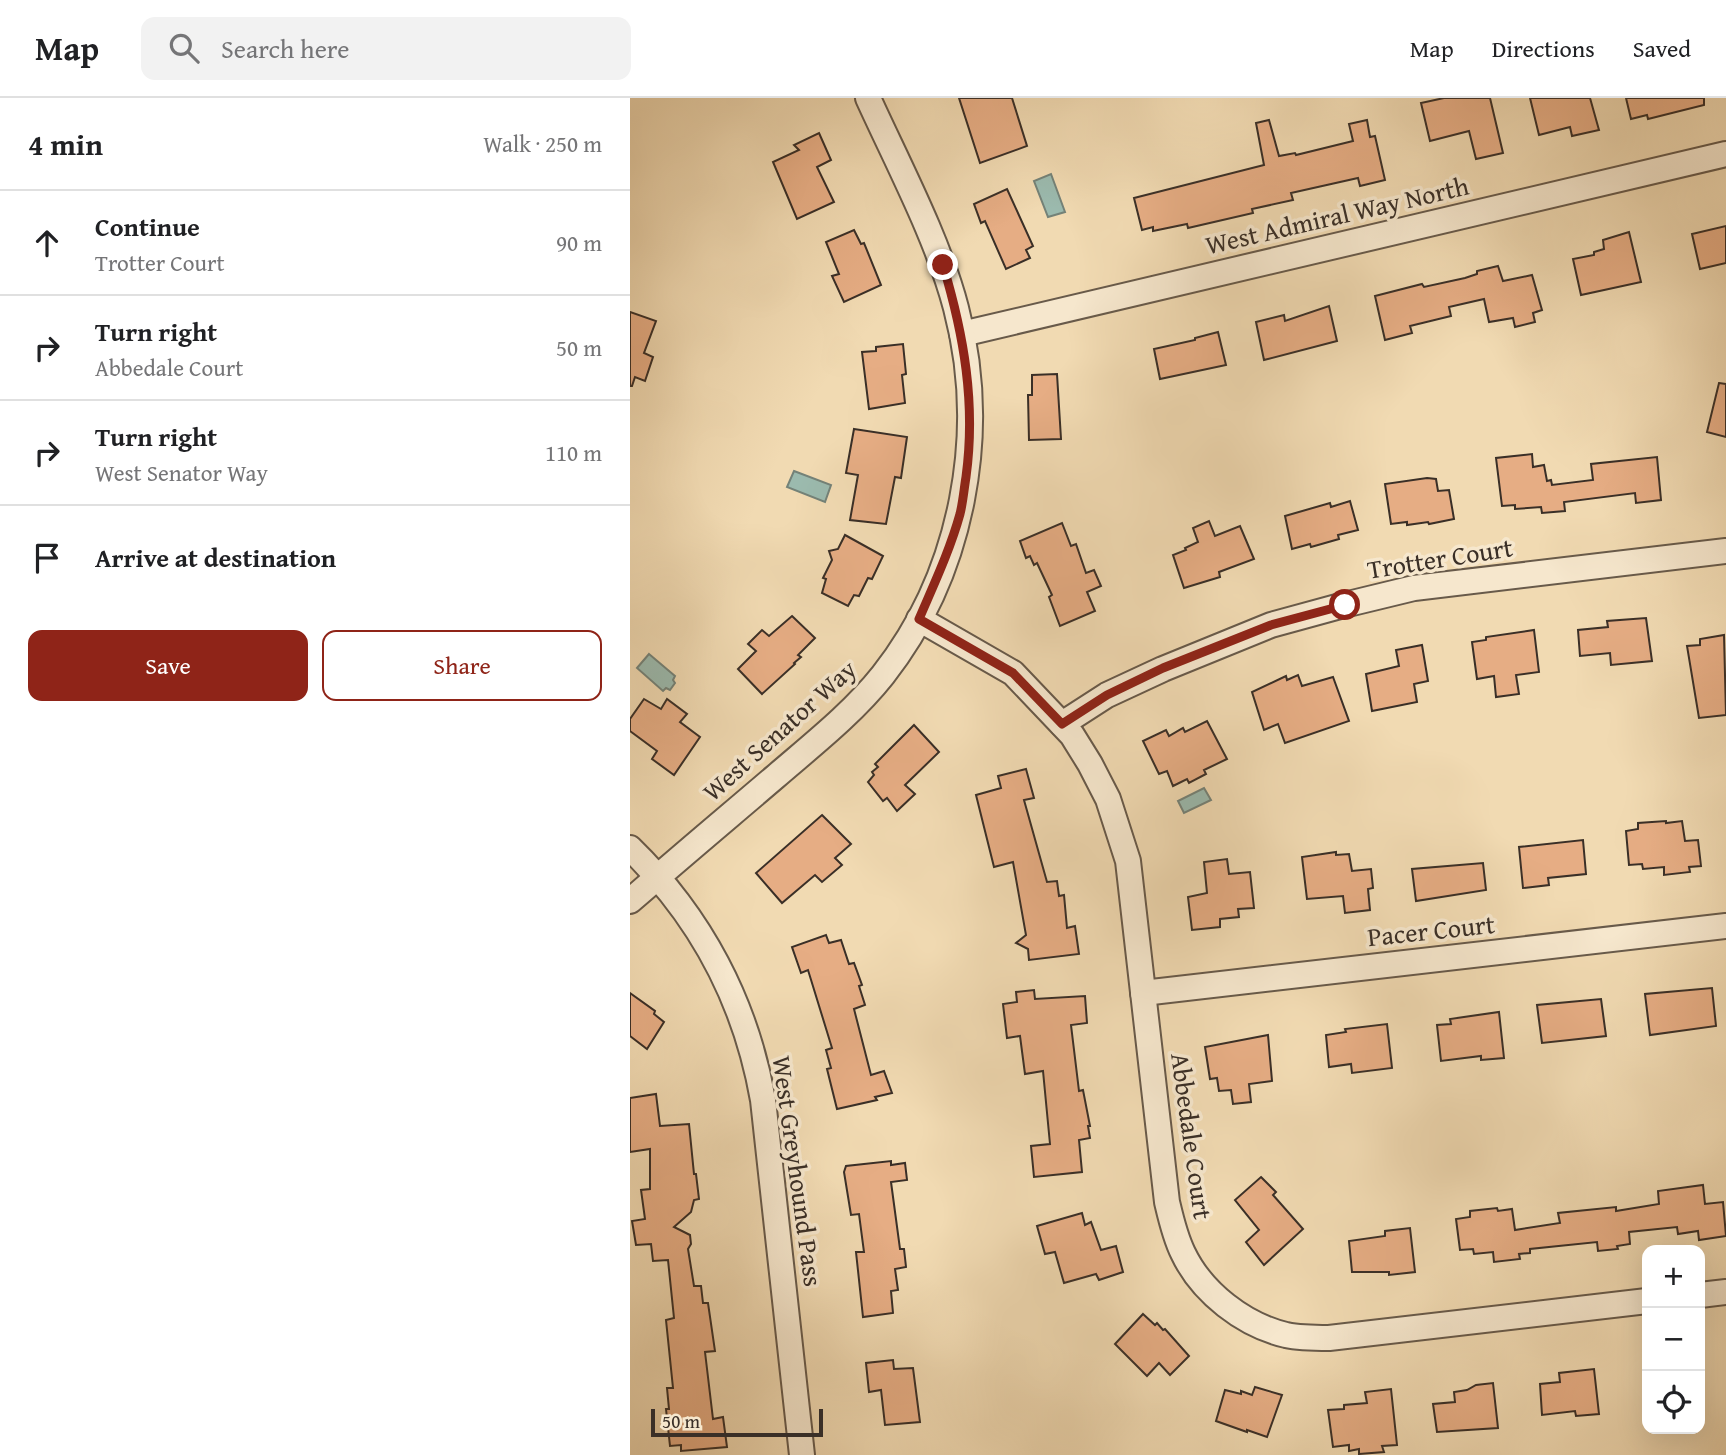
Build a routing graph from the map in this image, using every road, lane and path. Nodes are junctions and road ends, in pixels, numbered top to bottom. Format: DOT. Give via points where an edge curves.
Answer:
graph roads {
  1 [pos="868,98"];
  2 [pos="1726,154"];
  3 [pos="962,334"];
  4 [pos="1726,551"];
  5 [pos="919,619"];
  6 [pos="1062,724"];
  7 [pos="630,848"];
  8 [pos="659,876"];
  9 [pos="630,901"];
  10 [pos="1726,926"];
  11 [pos="1143,993"];
  12 [pos="1726,1292"];
  13 [pos="1705,1294"];
  14 [pos="1642,1302"];
  15 [pos="803,1455"];
  1 -- 3 [label="street, West Senator Way" via="943,265"];
  2 -- 3 [label="street, West Admiral Way North"];
  3 -- 5 [label="street, West Senator Way" via="970,421 961,511"];
  4 -- 6 [label="street, Trotter Court" via="1414,588 1345,605 1271,625 1163,668 1107,695"];
  5 -- 6 [label="street, Abbedale Court" via="1013,673"];
  5 -- 8 [label="street, West Senator Way" via="881,677 855,706"];
  6 -- 11 [label="street, Abbedale Court" via="1090,764 1121,835"];
  7 -- 8 [label="street, West Greyhound Pass"];
  8 -- 9 [label="street, West Senator Way"];
  8 -- 15 [label="street, West Greyhound Pass" via="694,922 727,980 756,1060"];
  10 -- 11 [label="street, Pacer Court"];
  11 -- 14 [label="street, Abbedale Court" via="1173,1229 1197,1277 1240,1314 1286,1335 1329,1339"];
  12 -- 13 [label="street"];
}
